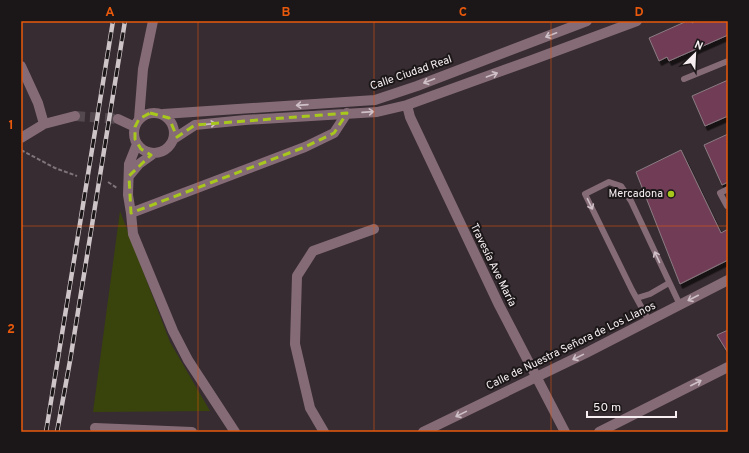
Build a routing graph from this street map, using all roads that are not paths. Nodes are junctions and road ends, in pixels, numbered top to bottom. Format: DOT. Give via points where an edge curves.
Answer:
graph roads {
  1 [pos="153,21"];
  2 [pos="587,21"];
  3 [pos="637,21"];
  4 [pos="728,61"];
  5 [pos="21,66"];
  6 [pos="684,80"];
  7 [pos="407,105"];
  8 [pos="346,113"];
  9 [pos="163,114"];
  10 [pos="75,116"];
  11 [pos="118,119"];
  12 [pos="137,123"];
  13 [pos="44,124"];
  14 [pos="21,138"];
  15 [pos="174,138"];
  16 [pos="137,144"];
  17 [pos="153,154"];
  18 [pos="129,176"];
  19 [pos="728,189"];
  20 [pos="728,206"];
  21 [pos="131,213"];
  22 [pos="374,229"];
  23 [pos="728,280"];
  24 [pos="669,283"];
  25 [pos="637,298"];
  26 [pos="680,305"];
  27 [pos="649,321"];
  28 [pos="728,367"];
  29 [pos="536,377"];
  30 [pos="95,428"];
  31 [pos="233,431"];
  32 [pos="192,432"];
  33 [pos="324,432"];
  34 [pos="423,432"];
  35 [pos="565,432"];
  36 [pos="599,432"];
  1 -- 12 [label="street" via="143,70"];
  2 -- 9 [label="street, Calle Ciudad Real, one-way" via="375,100"];
  7 -- 3 [label="street, one-way"];
  4 -- 6 [label="lane"];
  5 -- 13 [label="street" via="38,103"];
  8 -- 7 [label="street, one-way" via="377,112"];
  7 -- 29 [label="street, Travesía Ave María" via="410,117 495,298"];
  15 -- 8 [label="street, one-way" via="196,125"];
  8 -- 21 [label="street" via="334,133 305,147"];
  9 -- 12 [label="street" via="144,115"];
  9 -- 15 [label="street" via="173,124"];
  10 -- 13 [label="street"];
  11 -- 12 [label="street"];
  12 -- 16 [label="street"];
  13 -- 14 [label="street"];
  15 -- 17 [label="street" via="169,148"];
  16 -- 17 [label="street"];
  16 -- 18 [label="street" via="129,164"];
  17 -- 18 [label="street" via="138,164"];
  18 -- 21 [label="street" via="128,195"];
  19 -- 20 [label="lane" via="720,193"];
  21 -- 31 [label="street" via="133,234 173,331 188,360"];
  22 -- 33 [label="street" via="313,251 297,276 295,344 310,408"];
  23 -- 26 [label="street, Calle de Nuestra Señora de Los Llanos, one-way"];
  24 -- 25 [label="lane"];
  24 -- 25 [label="lane, one-way" via="631,201 621,186 609,182 594,188 585,194"];
  24 -- 26 [label="lane"];
  25 -- 27 [label="lane"];
  26 -- 27 [label="street, Calle de Nuestra Señora de Los Llanos"];
  27 -- 29 [label="street, Calle de Nuestra Señora de Los Llanos, one-way"];
  36 -- 28 [label="street, one-way"];
  29 -- 34 [label="street, Calle de Nuestra Señora de Los Llanos, one-way"];
  29 -- 35 [label="street, Travesía Ave María"];
  30 -- 32 [label="street"];
}
